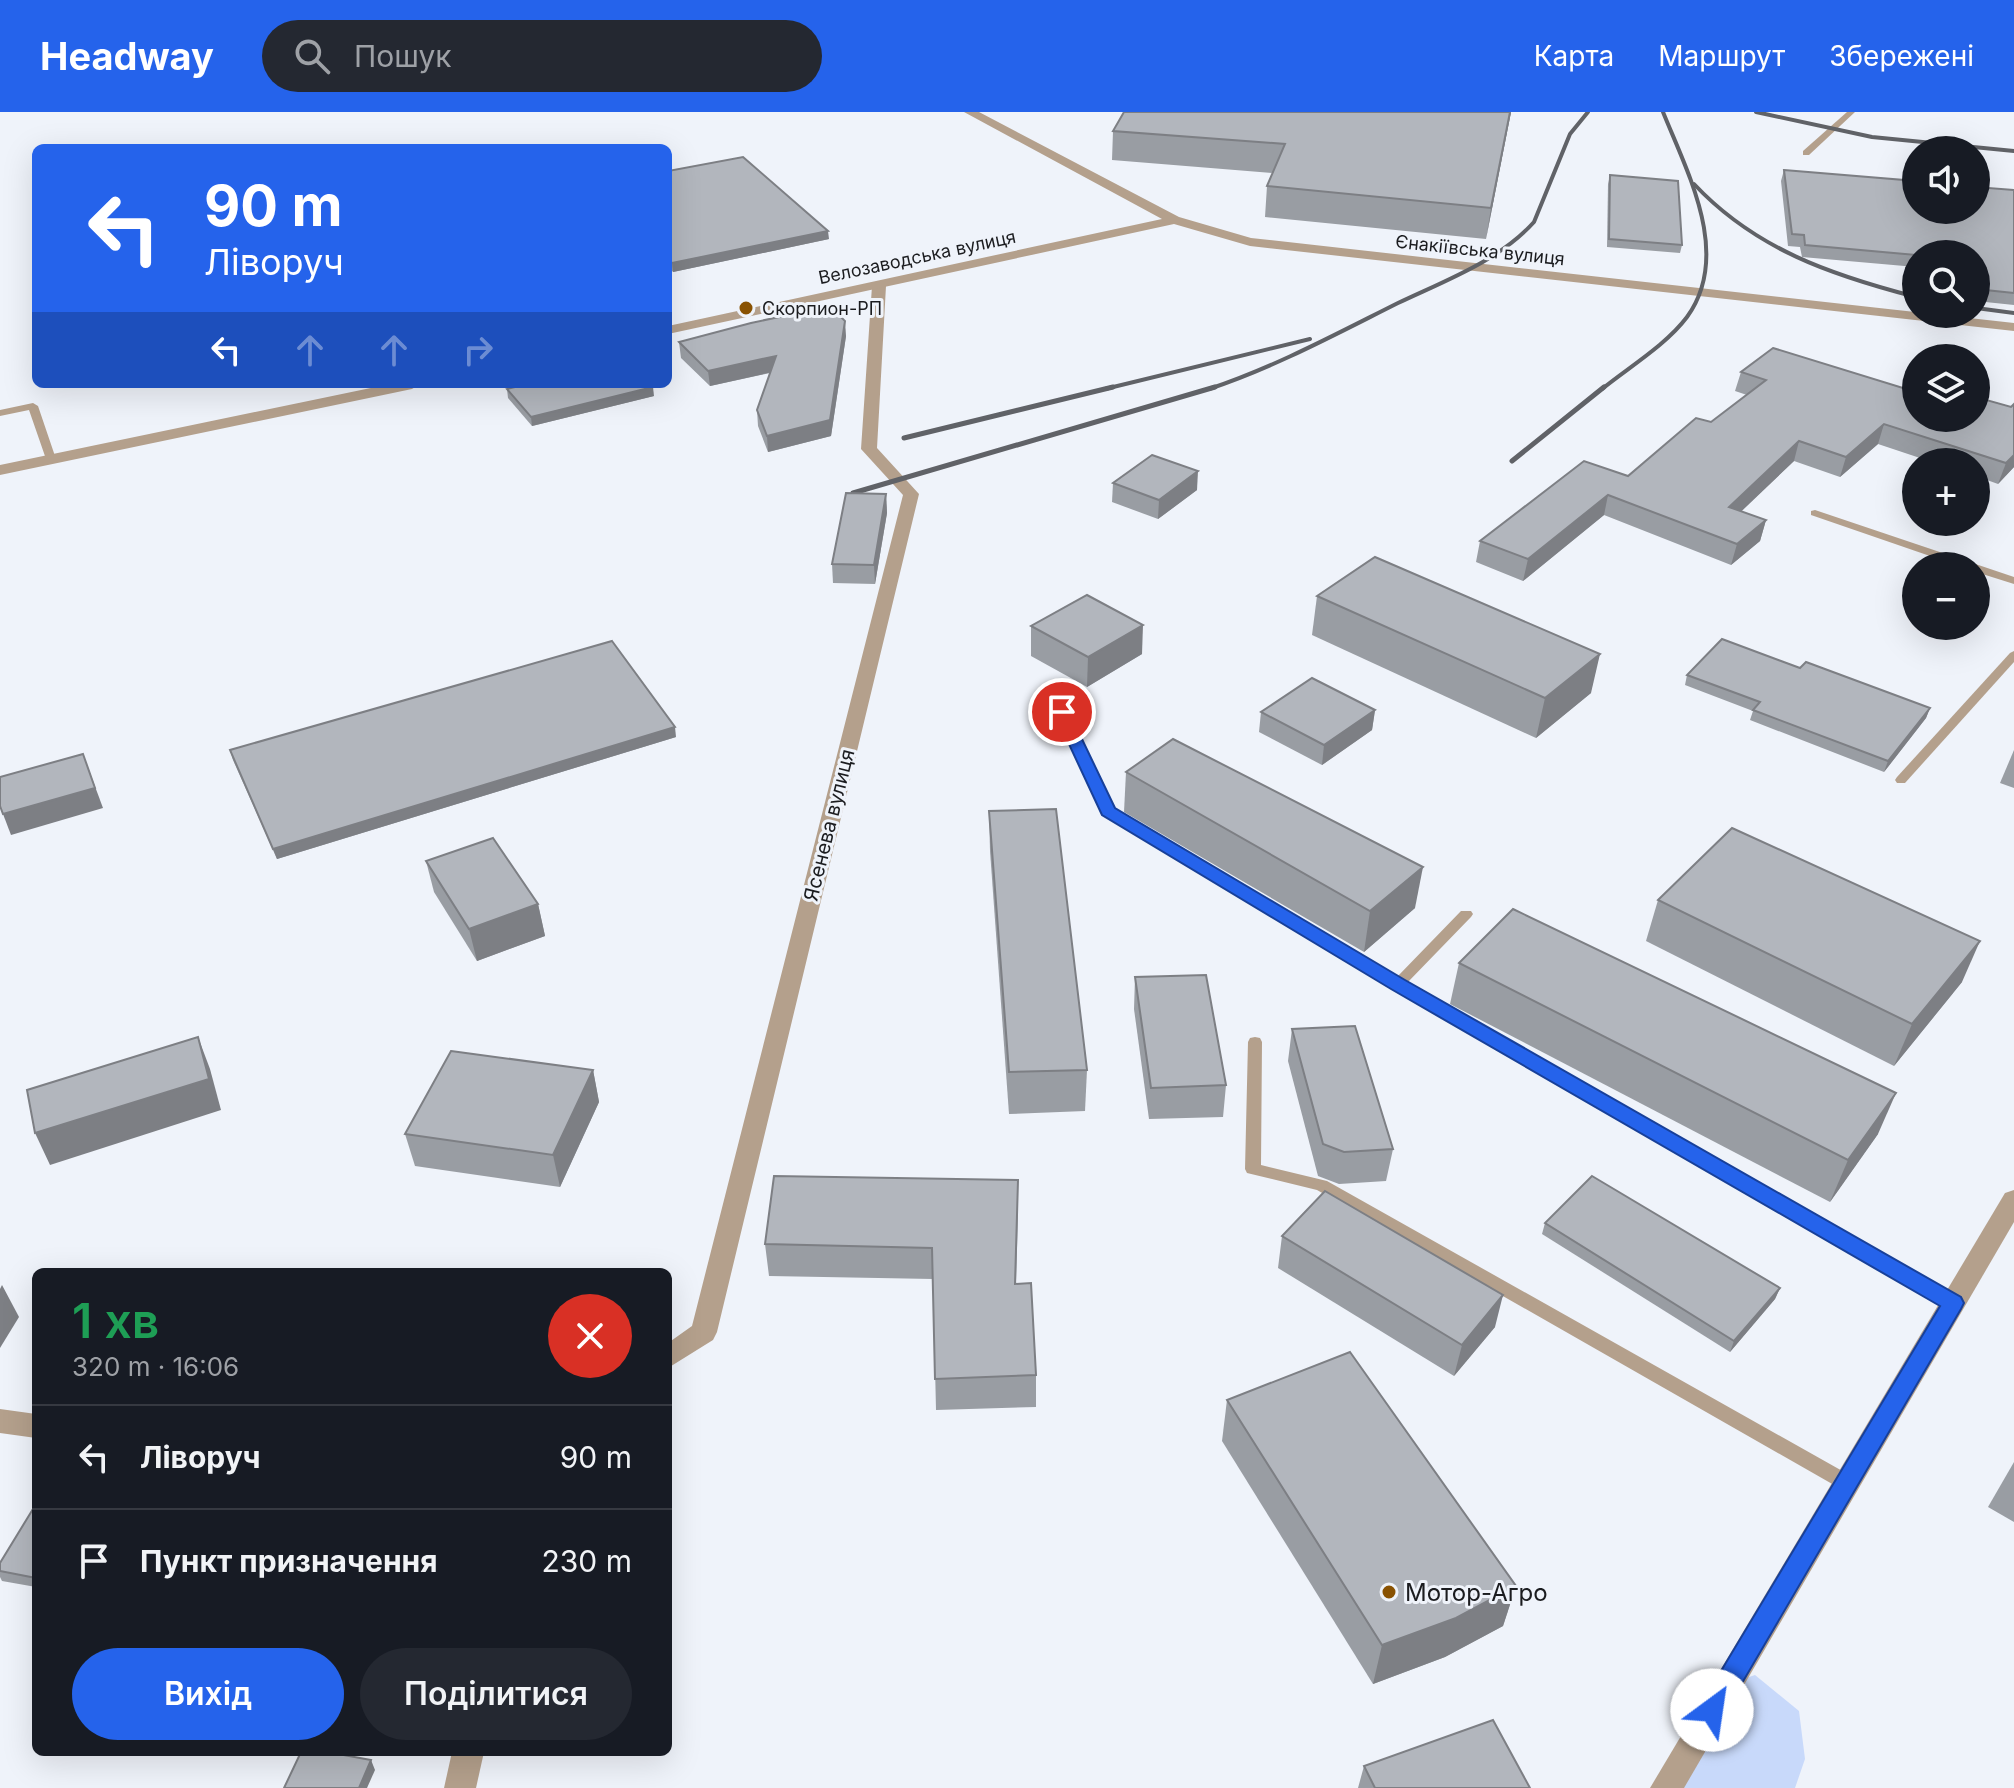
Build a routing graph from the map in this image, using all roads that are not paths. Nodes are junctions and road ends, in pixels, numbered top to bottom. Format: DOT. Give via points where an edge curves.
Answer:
graph roads {
  1 [pos="970,112"];
  2 [pos="1851,112"];
  3 [pos="1806,153"];
  4 [pos="1174,220"];
  5 [pos="879,286"];
  6 [pos="2014,327"];
  7 [pos="672,329"];
  8 [pos="393,388"];
  9 [pos="0,413"];
  10 [pos="51,459"];
  11 [pos="0,470"];
  12 [pos="1815,513"];
  13 [pos="1929,552"];
  14 [pos="1990,573"];
  15 [pos="2014,581"];
  16 [pos="2014,655"];
  17 [pos="1050,687"];
  18 [pos="1901,780"];
  19 [pos="1466,914"];
  20 [pos="1398,984"];
  21 [pos="1255,1042"];
  22 [pos="2014,1200"];
  23 [pos="1953,1303"];
  24 [pos="672,1354"];
  25 [pos="0,1421"];
  26 [pos="32,1425"];
  27 [pos="1847,1483"];
  28 [pos="467,1756"];
  29 [pos="460,1788"];
  30 [pos="1666,1788"];
  1 -- 4 [label="street, Єнакіївська вулиця"];
  2 -- 3 [label="lane"];
  4 -- 5 [label="street, Велозаводська вулиця"];
  4 -- 6 [label="street, Єнакіївська вулиця" via="1250,242"];
  5 -- 7 [label="street, Велозаводська вулиця"];
  5 -- 24 [label="street, Ясенева вулиця" via="869,449 911,494 704,1332"];
  8 -- 10 [label="street"];
  9 -- 10 [label="lane" via="33,406"];
  10 -- 11 [label="street"];
  12 -- 13 [label="lane"];
  14 -- 15 [label="lane"];
  16 -- 18 [label="lane"];
  17 -- 20 [label="lane" via="1108,811"];
  19 -- 20 [label="lane"];
  20 -- 23 [label="lane"];
  21 -- 27 [label="lane" via="1253,1169 1321,1185"];
  22 -- 23 [label="street"];
  23 -- 27 [label="street"];
  25 -- 26 [label="street"];
  27 -- 30 [label="street"];
  28 -- 29 [label="street"];
}
